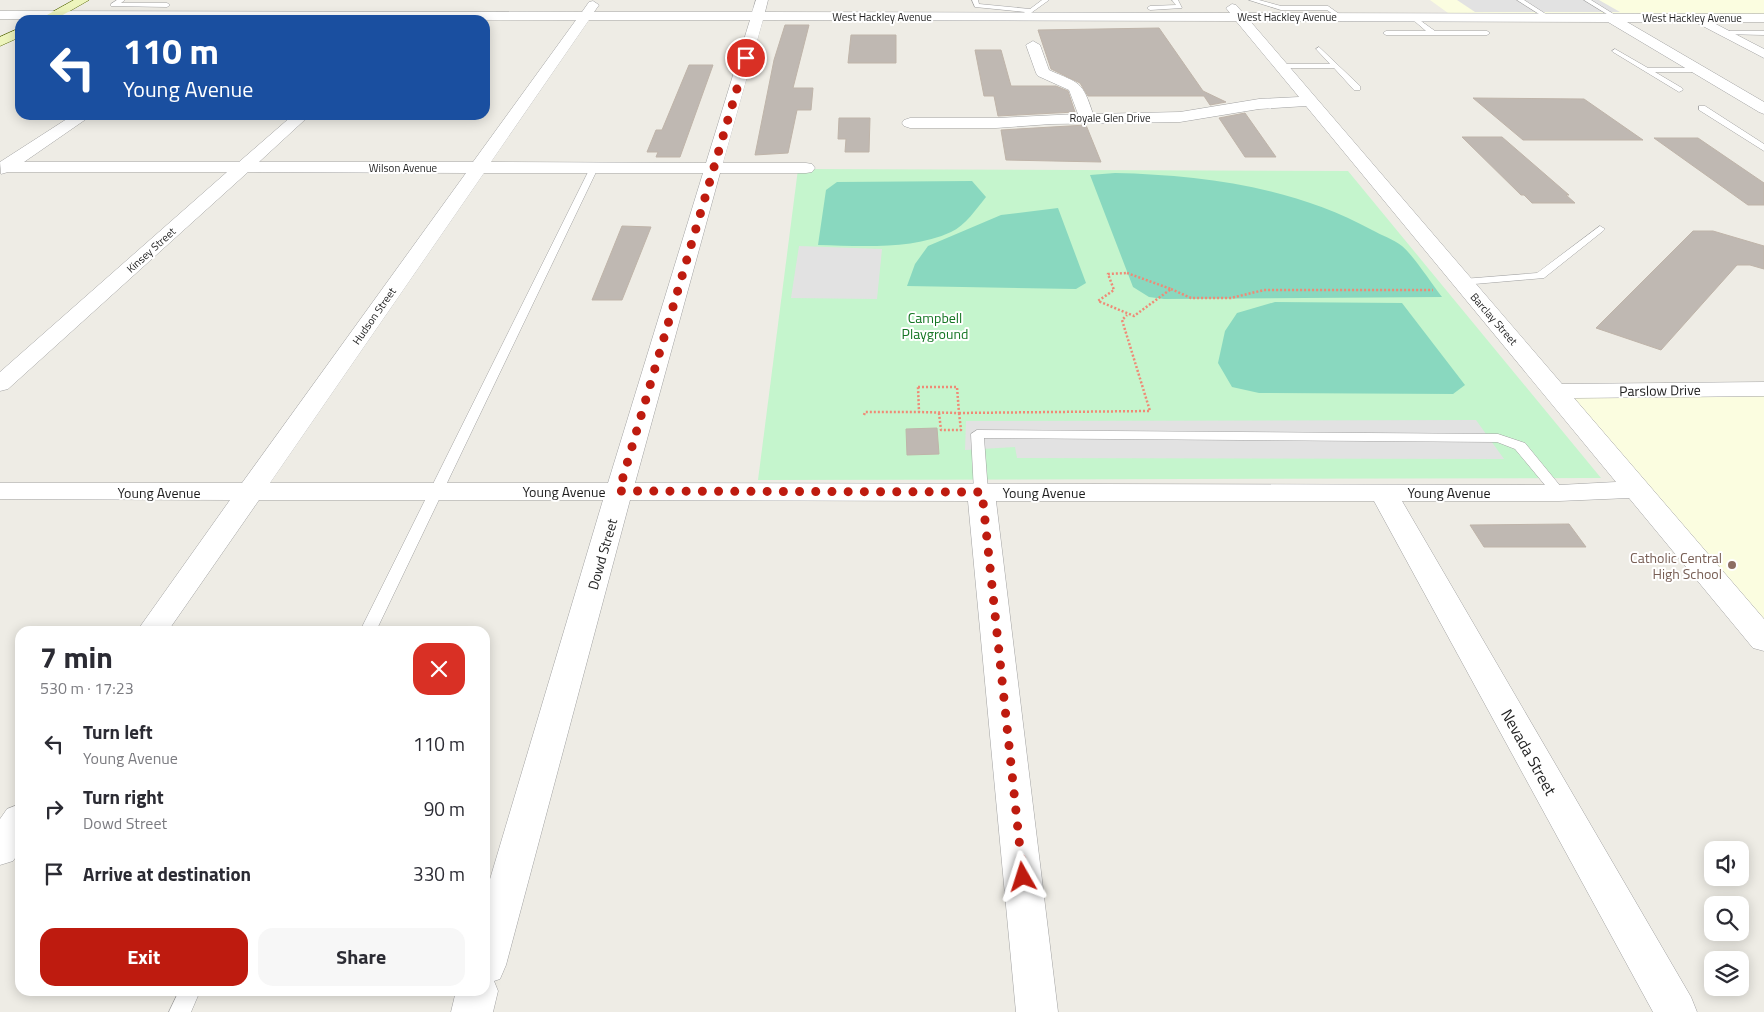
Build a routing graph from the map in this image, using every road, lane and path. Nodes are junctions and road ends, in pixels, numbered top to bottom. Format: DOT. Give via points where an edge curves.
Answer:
graph roads {
  1 [pos="83,0"];
  2 [pos="122,0"];
  3 [pos="175,0"];
  4 [pos="932,0"];
  5 [pos="975,0"];
  6 [pos="1046,0"];
  7 [pos="1175,0"];
  8 [pos="1224,0"];
  9 [pos="1329,0"];
  10 [pos="1520,0"];
  11 [pos="1587,0"];
  12 [pos="167,4"];
  13 [pos="252,5"];
  14 [pos="423,6"];
  15 [pos="590,8"];
  16 [pos="760,8"];
  17 [pos="1328,8"];
  18 [pos="1246,9"];
  19 [pos="1151,10"];
  20 [pos="1026,14"];
  21 [pos="0,15"];
  22 [pos="55,15"];
  23 [pos="150,15"];
  24 [pos="237,15"];
  25 [pos="412,15"];
  26 [pos="463,15"];
  27 [pos="15,16"];
  28 [pos="934,17"];
  29 [pos="1342,18"];
  30 [pos="1414,18"];
  31 [pos="1548,18"];
  32 [pos="1615,18"];
  33 [pos="1697,18"];
  34 [pos="1764,18"];
  35 [pos="1386,33"];
  36 [pos="1433,33"];
  37 [pos="1487,33"];
  38 [pos="1724,33"];
  39 [pos="1764,33"];
  40 [pos="15,34"];
  41 [pos="0,42"];
  42 [pos="1034,45"];
  43 [pos="1319,49"];
  44 [pos="1615,51"];
  45 [pos="1764,54"];
  46 [pos="1280,66"];
  47 [pos="1336,66"];
  48 [pos="1647,70"];
  49 [pos="1699,70"];
  50 [pos="1357,88"];
  51 [pos="1679,90"];
  52 [pos="1313,105"];
  53 [pos="1702,108"];
  54 [pos="1764,109"];
  55 [pos="1087,118"];
  56 [pos="76,120"];
  57 [pos="296,120"];
  58 [pos="910,123"];
  59 [pos="1764,148"];
  60 [pos="1,168"];
  61 [pos="243,168"];
  62 [pos="478,168"];
  63 [pos="594,168"];
  64 [pos="714,168"];
  65 [pos="806,168"];
  66 [pos="1600,229"];
  67 [pos="1462,282"];
  68 [pos="1171,288"];
  69 [pos="1433,290"];
  70 [pos="1127,315"];
  71 [pos="0,384"];
  72 [pos="1764,389"];
  73 [pos="1556,391"];
  74 [pos="920,412"];
  75 [pos="939,413"];
  76 [pos="959,413"];
  77 [pos="864,415"];
  78 [pos="1638,489"];
  79 [pos="0,491"];
  80 [pos="619,491"];
  81 [pos="249,492"];
  82 [pos="437,492"];
  83 [pos="982,492"];
  84 [pos="1383,492"];
  85 [pos="1559,493"];
  86 [pos="155,626"];
  87 [pos="370,626"];
  88 [pos="1764,640"];
  89 [pos="15,827"];
  90 [pos="0,849"];
  91 [pos="490,946"];
  92 [pos="188,996"];
  93 [pos="476,996"];
  94 [pos="180,1012"];
  95 [pos="472,1012"];
  96 [pos="1037,1012"];
  97 [pos="1676,1012"];
  1 -- 22 [label="main road"];
  2 -- 12 [label="lane" via="113,5"];
  3 -- 12 [label="lane"];
  4 -- 28 [label="street"];
  5 -- 20 [label="lane" via="977,6 1004,7"];
  6 -- 20 [label="lane"];
  7 -- 19 [label="lane" via="1180,7"];
  8 -- 18 [label="street, Barclay Street"];
  9 -- 17 [label="lane" via="1335,5"];
  10 -- 31 [label="lane"];
  11 -- 32 [label="lane"];
  12 -- 23 [label="lane"];
  13 -- 24 [label="street"];
  14 -- 25 [label="street"];
  15 -- 16 [label="street, West Hackley Avenue"];
  15 -- 26 [label="street, West Hackley Avenue"];
  15 -- 62 [label="street, Hudson Street"];
  16 -- 28 [label="street, West Hackley Avenue"];
  16 -- 64 [label="street, Dowd Street"];
  17 -- 18 [label="lane" via="1264,5"];
  17 -- 29 [label="lane"];
  18 -- 19 [label="street, West Hackley Avenue"];
  18 -- 29 [label="street, West Hackley Avenue"];
  18 -- 46 [label="street, Barclay Street"];
  19 -- 20 [label="street, West Hackley Avenue"];
  20 -- 28 [label="street, West Hackley Avenue"];
  21 -- 27 [label="street, West Hackley Avenue"];
  29 -- 30 [label="street, West Hackley Avenue"];
  30 -- 31 [label="street, West Hackley Avenue"];
  30 -- 36 [label="lane"];
  31 -- 32 [label="street, West Hackley Avenue"];
  32 -- 33 [label="street, West Hackley Avenue"];
  32 -- 49 [label="street"];
  33 -- 34 [label="street, West Hackley Avenue"];
  33 -- 38 [label="street"];
  35 -- 36 [label="lane"];
  36 -- 37 [label="lane"];
  38 -- 39 [label="lane"];
  38 -- 45 [label="street"];
  40 -- 41 [label="main road"];
  42 -- 55 [label="street" via="1043,73 1074,86"];
  43 -- 47 [label="lane"];
  44 -- 48 [label="lane"];
  46 -- 47 [label="lane"];
  46 -- 52 [label="street, Barclay Street"];
  47 -- 50 [label="lane"];
  48 -- 49 [label="lane"];
  48 -- 51 [label="lane"];
  49 -- 54 [label="street"];
  52 -- 55 [label="street, Royale Glen Drive" via="1152,118"];
  52 -- 67 [label="street, Barclay Street"];
  53 -- 59 [label="lane"];
  55 -- 58 [label="street, Royale Glen Drive"];
  56 -- 60 [label="street"];
  57 -- 61 [label="street, Kinsey Street"];
  60 -- 61 [label="street, Wilson Avenue"];
  61 -- 62 [label="street, Wilson Avenue"];
  61 -- 71 [label="street, Kinsey Street"];
  62 -- 63 [label="street, Wilson Avenue"];
  62 -- 81 [label="street, Hudson Street"];
  63 -- 64 [label="street, Wilson Avenue"];
  63 -- 82 [label="lane"];
  64 -- 65 [label="street, Wilson Avenue"];
  64 -- 80 [label="street, Dowd Street"];
  66 -- 67 [label="lane" via="1540,276"];
  67 -- 73 [label="street, Barclay Street"];
  68 -- 69 [label="path" via="1191,298 1231,298 1264,290"];
  68 -- 70 [label="path" via="1134,316"];
  68 -- 70 [label="path" via="1128,274 1108,274 1114,290 1098,301"];
  70 -- 76 [label="path" via="1122,320 1150,411"];
  72 -- 73 [label="street, Parslow Drive"];
  73 -- 78 [label="street, Barclay Street"];
  74 -- 75 [label="path"];
  74 -- 76 [label="path" via="918,387 957,387"];
  74 -- 77 [label="path" via="865,412"];
  75 -- 76 [label="path"];
  75 -- 76 [label="path" via="942,430 961,430"];
  78 -- 85 [label="street, Young Avenue"];
  78 -- 88 [label="street, Barclay Street"];
  79 -- 81 [label="street, Young Avenue"];
  80 -- 82 [label="street, Young Avenue"];
  80 -- 83 [label="street, Young Avenue"];
  80 -- 91 [label="street, Dowd Street"];
  81 -- 82 [label="street, Young Avenue"];
  81 -- 86 [label="street, Hudson Street"];
  82 -- 87 [label="lane"];
  83 -- 84 [label="street, Young Avenue"];
  83 -- 85 [label="lane" via="977,434 1498,438 1520,446"];
  83 -- 96 [label="street"];
  84 -- 85 [label="street, Young Avenue"];
  84 -- 97 [label="street, Nevada Street"];
  89 -- 90 [label="street"];
  92 -- 94 [label="lane"];
  93 -- 95 [label="street"];
}
